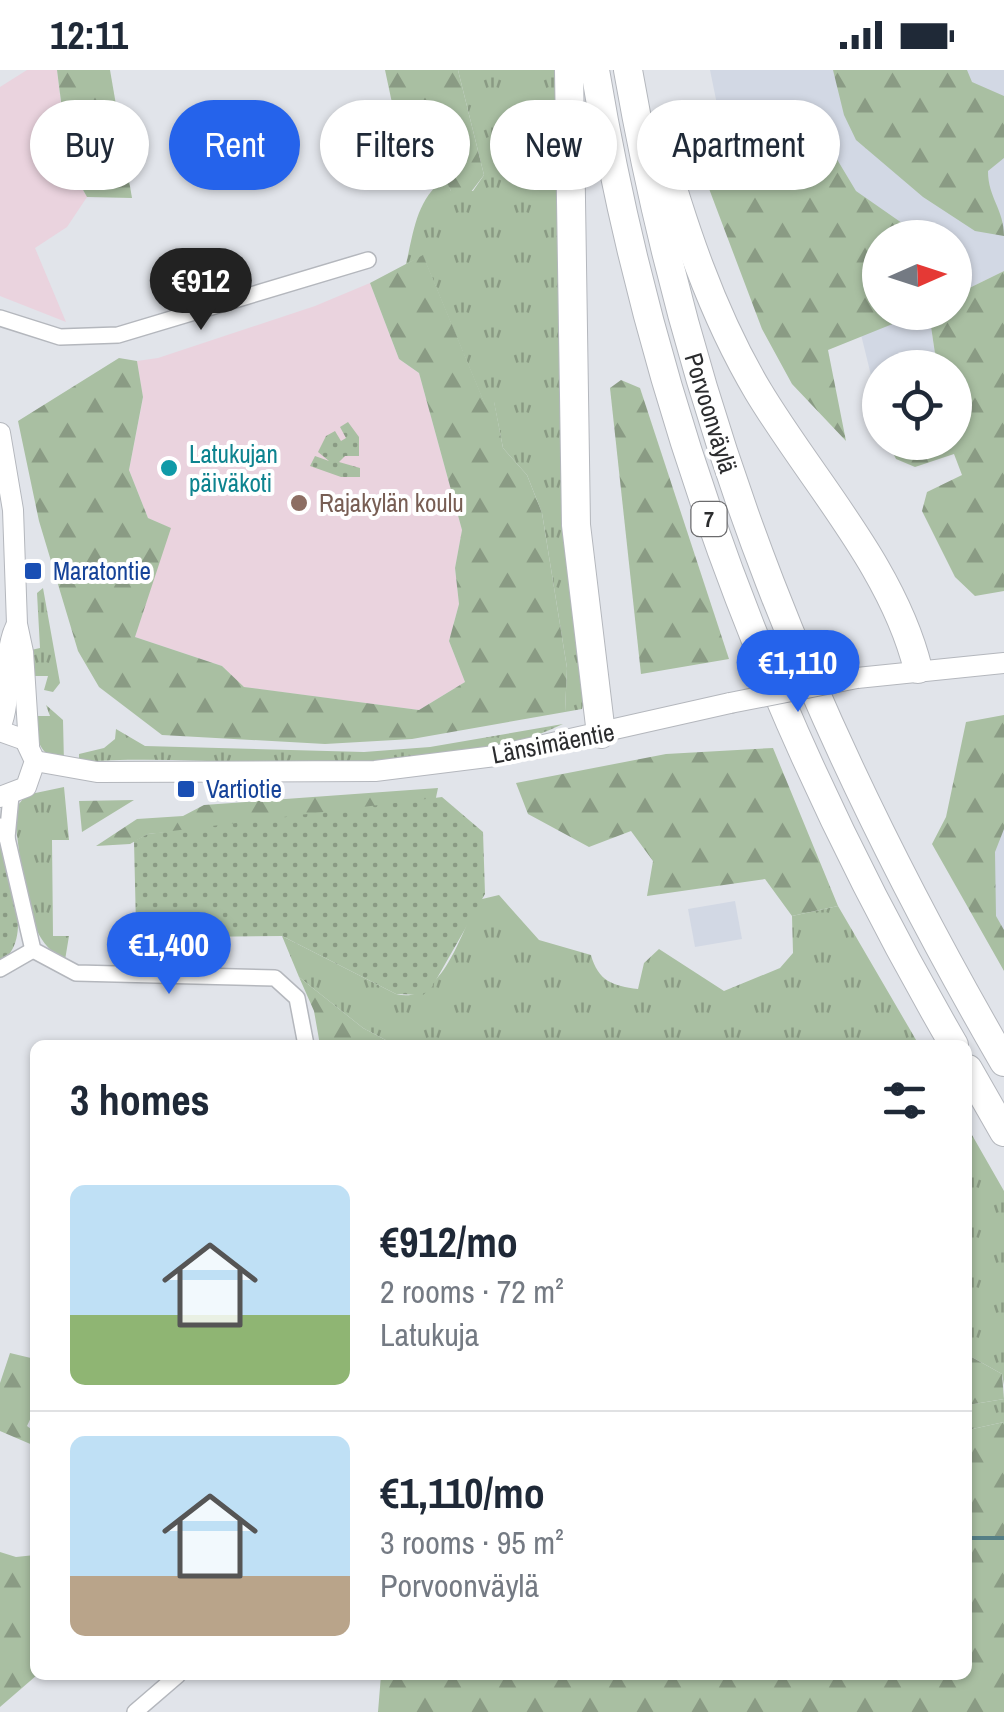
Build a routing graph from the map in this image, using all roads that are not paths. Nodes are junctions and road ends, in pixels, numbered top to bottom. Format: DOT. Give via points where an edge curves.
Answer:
graph roads {
  1 [pos="570,70"];
  2 [pos="594,70"];
  3 [pos="628,70"];
  4 [pos="639,70"];
  5 [pos="368,260"];
  6 [pos="0,318"];
  7 [pos="0,433"];
  8 [pos="7,523"];
  9 [pos="16,624"];
  10 [pos="1004,664"];
  11 [pos="918,669"];
  12 [pos="0,729"];
  13 [pos="601,734"];
  14 [pos="32,753"];
  15 [pos="97,772"];
  16 [pos="12,793"];
  17 [pos="4,832"];
  18 [pos="34,950"];
  19 [pos="0,969"];
  20 [pos="305,1040"];
  21 [pos="951,1040"];
  22 [pos="1004,1062"];
  23 [pos="972,1076"];
  24 [pos="1004,1132"];
  25 [pos="172,1680"];
  26 [pos="135,1712"];
  1 -- 13 [label="highway" via="576,526"];
  2 -- 21 [label="highway, Porvoonväylä / 7" via="654,345 724,565 822,798"];
  3 -- 22 [label="highway, Porvoonväylä / 7" via="678,303 760,563 849,774"];
  4 -- 11 [label="highway" via="687,232 728,333 892,601"];
  5 -- 6 [label="street" via="118,335 60,337"];
  7 -- 8 [label="main road"];
  8 -- 9 [label="main road"];
  9 -- 12 [label="main road"];
  9 -- 14 [label="main road"];
  10 -- 11 [label="main road, Länsimäentie"];
  11 -- 13 [label="main road, Länsimäentie, bridge"];
  12 -- 14 [label="main road, Länsimäentie" via="19,735"];
  13 -- 15 [label="main road, Länsimäentie" via="375,771"];
  14 -- 15 [label="main road, Länsimäentie"];
  14 -- 16 [label="main road"];
  15 -- 16 [label="main road, Länsimäentie"];
  16 -- 17 [label="street"];
  17 -- 18 [label="street"];
  18 -- 19 [label="street"];
  18 -- 20 [label="street" via="76,973 274,978 297,998"];
  23 -- 24 [label="highway"];
  25 -- 26 [label="street"];
}
